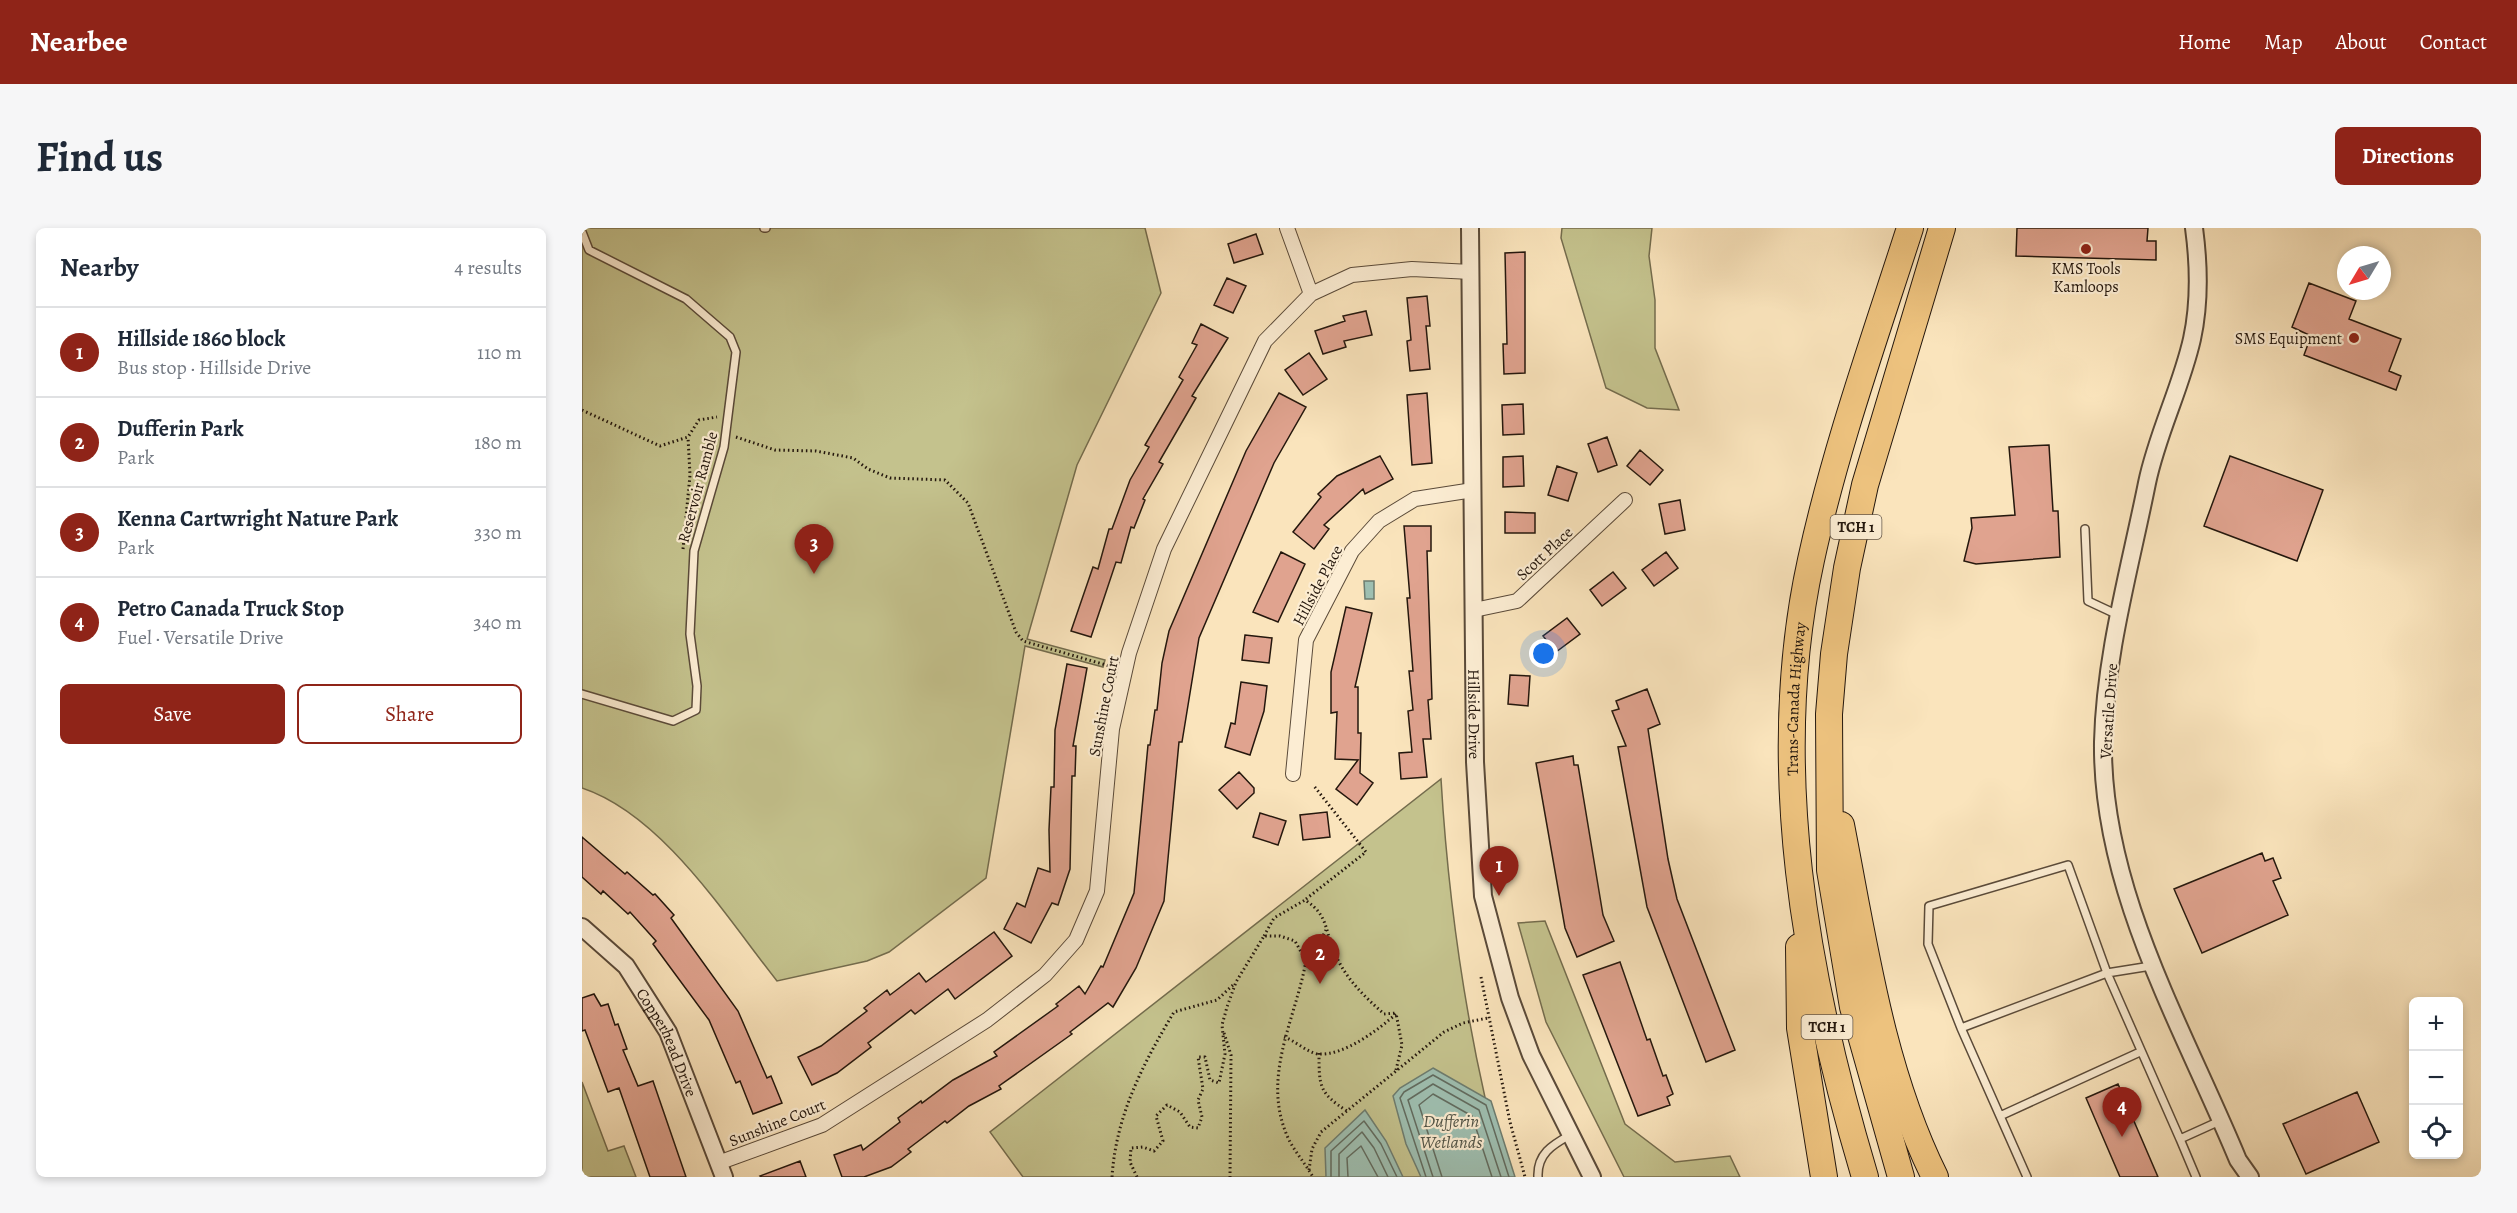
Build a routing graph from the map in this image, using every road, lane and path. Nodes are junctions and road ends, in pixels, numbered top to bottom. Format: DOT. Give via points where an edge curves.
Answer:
graph roads {
  1 [pos="1287,228"];
  2 [pos="1470,228"];
  3 [pos="1910,228"];
  4 [pos="1942,228"];
  5 [pos="2194,228"];
  6 [pos="583,230"];
  7 [pos="1471,272"];
  8 [pos="1311,294"];
  9 [pos="582,410"];
  10 [pos="727,424"];
  11 [pos="688,437"];
  12 [pos="1473,490"];
  13 [pos="1626,500"];
  14 [pos="2085,529"];
  15 [pos="684,559"];
  16 [pos="1474,610"];
  17 [pos="2120,616"];
  18 [pos="1113,667"];
  19 [pos="582,694"];
  20 [pos="1829,761"];
  21 [pos="1293,774"];
  22 [pos="1314,786"];
  23 [pos="1797,875"];
  24 [pos="1305,900"];
  25 [pos="582,927"];
  26 [pos="1327,929"];
  27 [pos="1264,936"];
  28 [pos="1306,961"];
  29 [pos="2154,965"];
  30 [pos="2107,973"];
  31 [pos="1481,977"];
  32 [pos="1236,982"];
  33 [pos="1396,1013"];
  34 [pos="1488,1018"];
  35 [pos="1222,1025"];
  36 [pos="1961,1028"];
  37 [pos="1284,1037"];
  38 [pos="2140,1052"];
  39 [pos="1319,1053"];
  40 [pos="1396,1071"];
  41 [pos="1347,1111"];
  42 [pos="2000,1116"];
  43 [pos="2222,1120"];
  44 [pos="1571,1134"];
  45 [pos="2180,1139"];
  46 [pos="721,1170"];
  47 [pos="1309,1170"];
  48 [pos="1112,1177"];
  49 [pos="1137,1177"];
  50 [pos="1230,1177"];
  51 [pos="1313,1177"];
  52 [pos="1525,1177"];
  53 [pos="1538,1177"];
  54 [pos="1592,1177"];
  55 [pos="1824,1177"];
  56 [pos="1865,1177"];
  57 [pos="1901,1177"];
  58 [pos="1935,1177"];
  59 [pos="2027,1177"];
  60 [pos="2196,1177"];
  61 [pos="2250,1177"];
  1 -- 8 [label="street"];
  2 -- 7 [label="street, Hillside Drive"];
  3 -- 23 [label="highway, Trans-Canada Highway / TCH 1" via="1810,561 1797,645 1792,714"];
  4 -- 20 [label="highway, Trans-Canada Highway / TCH 1" via="1865,485 1847,568 1834,654"];
  5 -- 17 [label="street, Versatile Drive" via="2198,276 2191,341 2154,451"];
  6 -- 10 [label="lane, Reservoir Ramble" via="589,250 686,299 730,337 736,352"];
  7 -- 8 [label="street, Sunshine Court" via="1381,271 1352,275"];
  7 -- 12 [label="street, Hillside Drive"];
  8 -- 46 [label="street, Sunshine Court" via="1265,341 1164,549 1129,653 1116,709 1097,891 1076,940 1045,975 987,1020 822,1125"];
  9 -- 11 [label="path" via="660,446"];
  10 -- 11 [label="path" via="716,416 699,420"];
  10 -- 18 [label="path" via="736,438 775,450 816,451 853,458 890,478 945,480 969,503 1016,632 1023,641"];
  10 -- 19 [label="lane, Reservoir Ramble" via="694,551 690,634 696,710 673,721"];
  11 -- 15 [label="path" via="690,475"];
  12 -- 16 [label="street, Hillside Drive"];
  12 -- 21 [label="street, Hillside Place" via="1415,499 1379,522 1352,551 1306,640"];
  13 -- 16 [label="street, Scott Place" via="1516,602"];
  14 -- 17 [label="lane" via="2088,601"];
  16 -- 44 [label="street, Hillside Drive" via="1475,762 1483,896 1510,998 1531,1055"];
  17 -- 29 [label="street, Versatile Drive" via="2108,676 2103,743 2107,811 2119,874"];
  20 -- 57 [label="highway, Trans-Canada Highway / TCH 1" via="1830,870 1853,1007"];
  20 -- 58 [label="highway" via="1875,999 1914,1134"];
  22 -- 24 [label="path" via="1366,852"];
  23 -- 55 [label="highway" via="1800,1028"];
  23 -- 56 [label="highway, Trans-Canada Highway / TCH 1" via="1824,1016"];
  24 -- 26 [label="path" via="1316,907"];
  24 -- 27 [label="path" via="1274,918"];
  25 -- 46 [label="street, Copperhead Drive" via="626,966 668,1032"];
  26 -- 28 [label="path"];
  26 -- 33 [label="path" via="1335,955 1352,983 1384,1014"];
  27 -- 28 [label="path" via="1295,941"];
  27 -- 32 [label="path"];
  28 -- 37 [label="path" via="1302,987"];
  29 -- 30 [label="lane"];
  29 -- 43 [label="street, Versatile Drive"];
  30 -- 36 [label="lane"];
  30 -- 36 [label="lane" via="2068,865 1929,906 1928,944"];
  30 -- 38 [label="lane"];
  31 -- 34 [label="path"];
  32 -- 35 [label="path"];
  32 -- 48 [label="path" via="1217,1000 1174,1012 1132,1087 1114,1145"];
  33 -- 39 [label="path" via="1374,1034 1337,1050"];
  33 -- 40 [label="path" via="1402,1045"];
  34 -- 40 [label="path" via="1444,1032"];
  34 -- 52 [label="path"];
  35 -- 49 [label="path" via="1225,1054 1219,1083 1210,1080 1206,1057 1198,1057 1203,1089 1198,1100 1202,1117 1198,1128 1190,1127 1180,1112 1167,1105 1156,1116 1163,1141 1154,1151 1131,1148 1130,1162"];
  35 -- 50 [label="path" via="1231,1055"];
  36 -- 42 [label="lane"];
  37 -- 39 [label="path"];
  37 -- 47 [label="path" via="1277,1071 1279,1103 1290,1140"];
  38 -- 42 [label="lane"];
  38 -- 45 [label="lane"];
  39 -- 41 [label="path" via="1319,1083 1327,1098"];
  40 -- 41 [label="path"];
  41 -- 47 [label="path" via="1321,1132 1312,1149"];
  42 -- 59 [label="lane"];
  43 -- 45 [label="lane"];
  43 -- 61 [label="street, Versatile Drive" via="2238,1160"];
  44 -- 53 [label="lane" via="1550,1146 1541,1157"];
  44 -- 54 [label="street, Hillside Drive"];
  45 -- 60 [label="lane"];
  47 -- 51 [label="path"];
}
